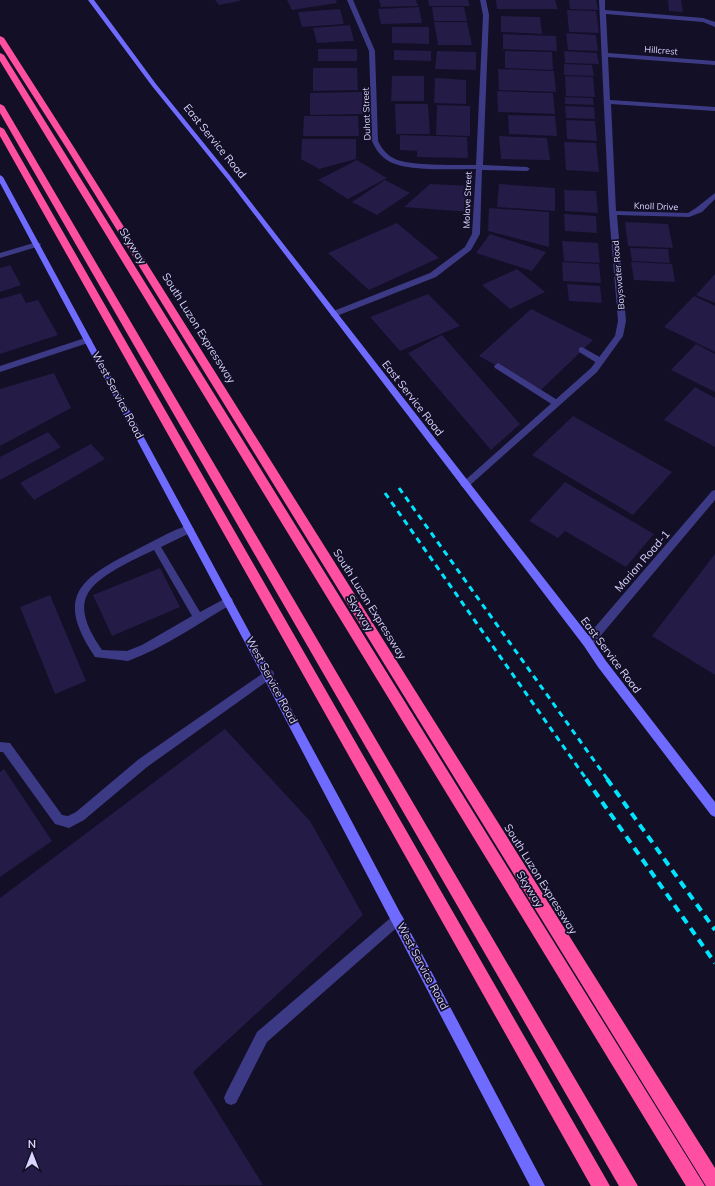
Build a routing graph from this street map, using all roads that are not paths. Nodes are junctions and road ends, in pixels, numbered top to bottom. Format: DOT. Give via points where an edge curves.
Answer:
graph roads {
  1 [pos="91,0"];
  2 [pos="350,0"];
  3 [pos="483,0"];
  4 [pos="602,0"];
  5 [pos="604,12"];
  6 [pos="715,25"];
  7 [pos="0,38"];
  8 [pos="605,55"];
  9 [pos="0,56"];
  10 [pos="715,63"];
  11 [pos="607,102"];
  12 [pos="0,106"];
  13 [pos="715,109"];
  14 [pos="0,129"];
  15 [pos="478,166"];
  16 [pos="527,169"];
  17 [pos="0,177"];
  18 [pos="715,195"];
  19 [pos="613,213"];
  20 [pos="36,244"];
  21 [pos="0,256"];
  22 [pos="334,314"];
  23 [pos="88,340"];
  24 [pos="582,350"];
  25 [pos="600,361"];
  26 [pos="498,366"];
  27 [pos="0,369"];
  28 [pos="556,403"];
  29 [pos="465,485"];
  30 [pos="715,494"];
  31 [pos="189,530"];
  32 [pos="156,546"];
  33 [pos="228,601"];
  34 [pos="198,617"];
  35 [pos="588,643"];
  36 [pos="269,674"];
  37 [pos="0,746"];
  38 [pos="715,811"];
  39 [pos="398,919"];
  40 [pos="231,1098"];
  41 [pos="715,1184"];
  42 [pos="538,1186"];
  43 [pos="601,1186"];
  44 [pos="629,1186"];
  45 [pos="696,1186"];
  1 -- 22 [label="main road, East Service Road" via="154,85 230,178"];
  2 -- 15 [label="street, Duhat Street" via="372,51 375,141 380,151 398,164"];
  3 -- 15 [label="street, Molave Street" via="486,15"];
  4 -- 5 [label="street, Bayswater Road"];
  5 -- 6 [label="street" via="703,20"];
  5 -- 8 [label="street, Bayswater Road"];
  7 -- 41 [label="highway, South Luzon Expressway"];
  8 -- 10 [label="street, Hillcrest"];
  8 -- 11 [label="street, Bayswater Road"];
  9 -- 45 [label="highway, Skyway"];
  11 -- 13 [label="street"];
  11 -- 19 [label="street, Bayswater Road"];
  12 -- 44 [label="highway"];
  14 -- 43 [label="highway"];
  15 -- 16 [label="street, Duhat Street"];
  15 -- 22 [label="street, Molave Street" via="476,234 468,248 433,275"];
  17 -- 20 [label="main road, West Service Road"];
  18 -- 19 [label="street, Knoll Drive" via="699,210 689,215"];
  19 -- 25 [label="street, Bayswater Road" via="622,322 619,336"];
  20 -- 21 [label="street"];
  20 -- 23 [label="main road, West Service Road"];
  22 -- 29 [label="main road, East Service Road"];
  23 -- 27 [label="street"];
  23 -- 31 [label="main road, West Service Road"];
  24 -- 25 [label="street"];
  25 -- 28 [label="street, Bayswater Road" via="594,370"];
  26 -- 28 [label="street"];
  28 -- 29 [label="street, Bayswater Road"];
  29 -- 35 [label="main road, East Service Road"];
  30 -- 35 [label="street, Marian Road-1"];
  31 -- 32 [label="street"];
  31 -- 33 [label="main road, West Service Road"];
  32 -- 34 [label="street"];
  32 -- 34 [label="street" via="94,579 83,594 80,606 81,623 89,640 99,654 128,656"];
  33 -- 34 [label="street"];
  33 -- 36 [label="main road, West Service Road"];
  35 -- 38 [label="main road, East Service Road"];
  36 -- 37 [label="street" via="143,763 70,822 59,820 6,747"];
  36 -- 39 [label="main road, West Service Road"];
  39 -- 40 [label="street" via="262,1037"];
  39 -- 42 [label="main road, West Service Road"];
}
